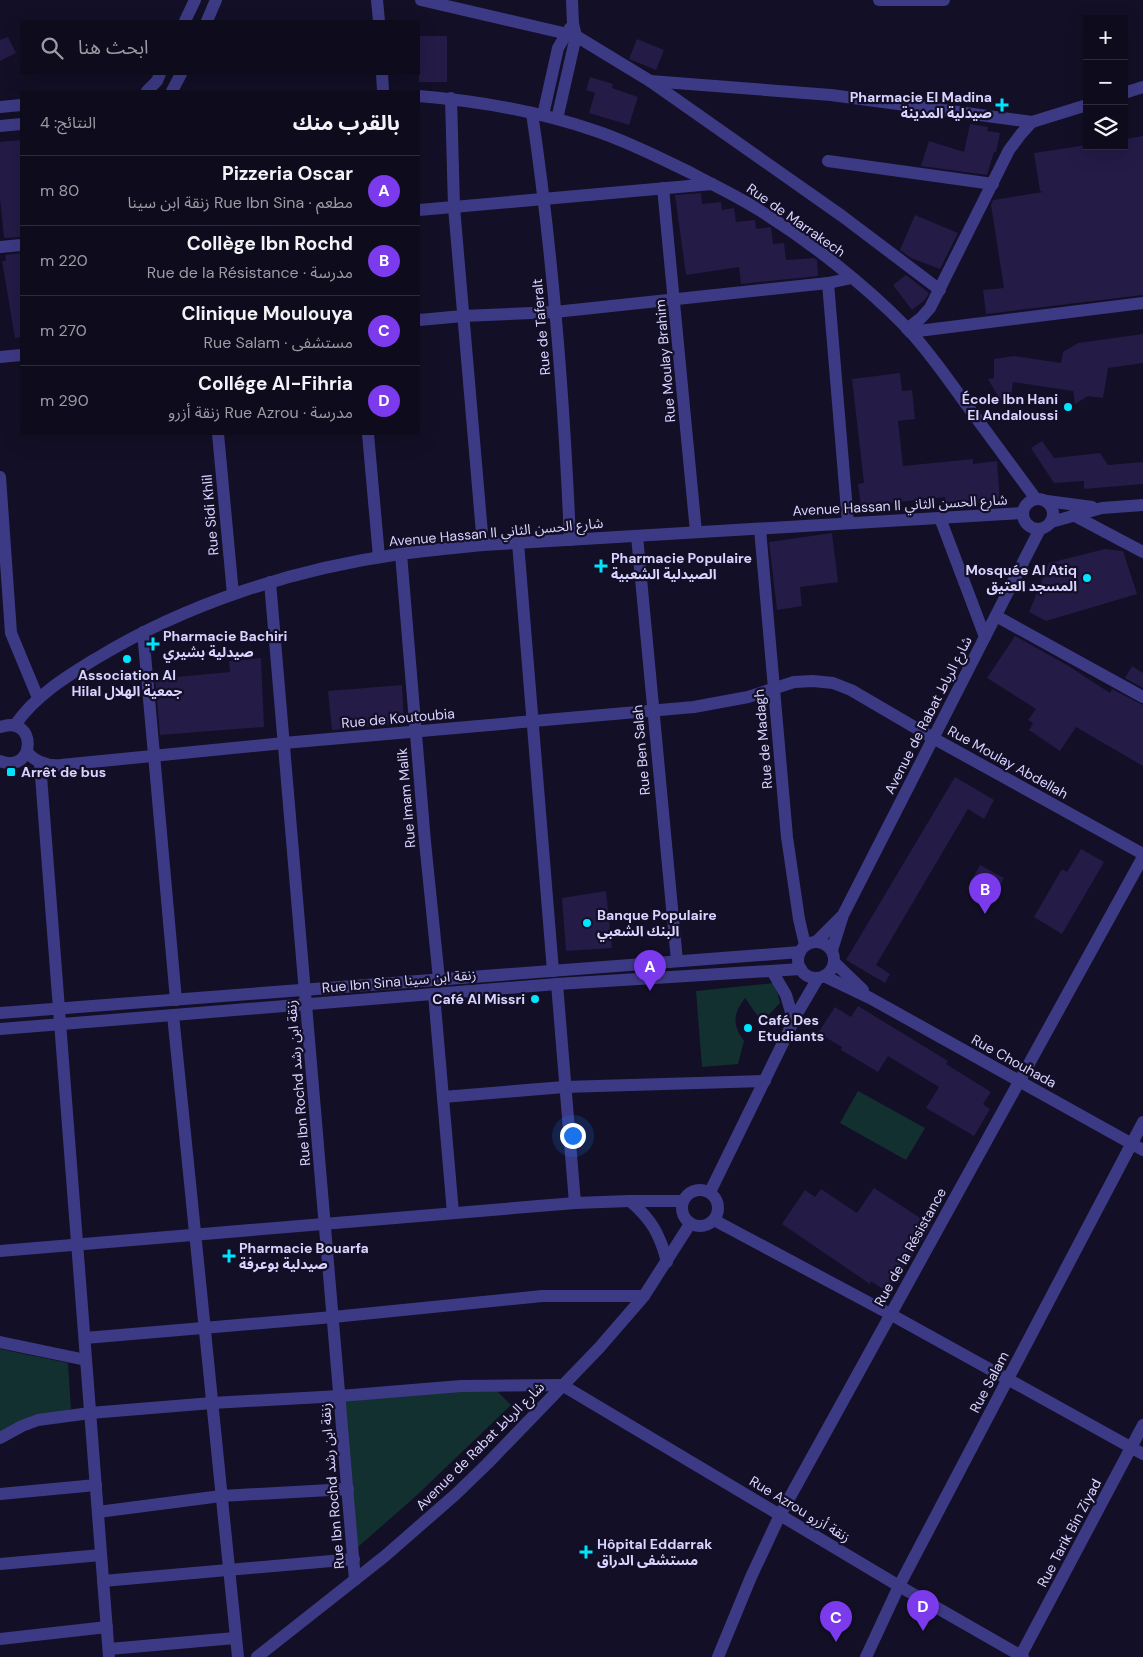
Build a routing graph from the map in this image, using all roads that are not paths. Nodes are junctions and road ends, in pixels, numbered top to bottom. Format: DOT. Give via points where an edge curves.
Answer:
graph roads {
  1 [pos="195,0"];
  2 [pos="216,0"];
  3 [pos="377,0"];
  4 [pos="421,0"];
  5 [pos="572,0"];
  6 [pos="880,0"];
  7 [pos="944,0"];
  8 [pos="185,20"];
  9 [pos="207,20"];
  10 [pos="379,20"];
  11 [pos="572,31"];
  12 [pos="160,75"];
  13 [pos="180,75"];
  14 [pos="382,75"];
  15 [pos="650,81"];
  16 [pos="1143,87"];
  17 [pos="148,90"];
  18 [pos="173,90"];
  19 [pos="382,90"];
  20 [pos="1128,92"];
  21 [pos="420,96"];
  22 [pos="451,98"];
  23 [pos="20,105"];
  24 [pos="1083,106"];
  25 [pos="0,107"];
  26 [pos="538,114"];
  27 [pos="557,119"];
  28 [pos="1032,122"];
  29 [pos="20,124"];
  30 [pos="0,126"];
  31 [pos="828,161"];
  32 [pos="712,184"];
  33 [pos="993,184"];
  34 [pos="663,188"];
  35 [pos="545,199"];
  36 [pos="454,206"];
  37 [pos="420,210"];
  38 [pos="20,245"];
  39 [pos="0,247"];
  40 [pos="852,278"];
  41 [pos="828,283"];
  42 [pos="940,290"];
  43 [pos="674,299"];
  44 [pos="1143,303"];
  45 [pos="556,312"];
  46 [pos="463,316"];
  47 [pos="420,320"];
  48 [pos="909,331"];
  49 [pos="20,355"];
  50 [pos="0,357"];
  51 [pos="218,435"];
  52 [pos="368,435"];
  53 [pos="0,477"];
  54 [pos="1042,500"];
  55 [pos="1143,505"];
  56 [pos="1102,508"];
  57 [pos="1023,513"];
  58 [pos="1073,515"];
  59 [pos="940,518"];
  60 [pos="848,523"];
  61 [pos="1046,525"];
  62 [pos="760,529"];
  63 [pos="696,532"];
  64 [pos="637,536"];
  65 [pos="570,540"];
  66 [pos="518,543"];
  67 [pos="484,545"];
  68 [pos="1143,552"];
  69 [pos="400,554"];
  70 [pos="379,557"];
  71 [pos="270,582"];
  72 [pos="232,594"];
  73 [pos="996,616"];
  74 [pos="143,632"];
  75 [pos="985,637"];
  76 [pos="774,688"];
  77 [pos="1143,697"];
  78 [pos="38,698"];
  79 [pos="652,710"];
  80 [pos="533,722"];
  81 [pos="5,724"];
  82 [pos="415,731"];
  83 [pos="933,738"];
  84 [pos="284,743"];
  85 [pos="27,752"];
  86 [pos="155,756"];
  87 [pos="0,762"];
  88 [pos="40,763"];
  89 [pos="1143,856"];
  90 [pos="843,915"];
  91 [pos="807,946"];
  92 [pos="833,956"];
  93 [pos="677,961"];
  94 [pos="553,971"];
  95 [pos="772,971"];
  96 [pos="802,971"];
  97 [pos="821,977"];
  98 [pos="439,979"];
  99 [pos="556,984"];
  100 [pos="305,990"];
  101 [pos="434,994"];
  102 [pos="870,998"];
  103 [pos="176,1000"];
  104 [pos="306,1004"];
  105 [pos="59,1008"];
  106 [pos="0,1013"];
  107 [pos="173,1015"];
  108 [pos="796,1017"];
  109 [pos="60,1024"];
  110 [pos="0,1029"];
  111 [pos="765,1081"];
  112 [pos="1018,1081"];
  113 [pos="564,1087"];
  114 [pos="443,1097"];
  115 [pos="1143,1122"];
  116 [pos="1131,1144"];
  117 [pos="1143,1150"];
  118 [pos="710,1192"];
  119 [pos="630,1200"];
  120 [pos="682,1201"];
  121 [pos="575,1203"];
  122 [pos="453,1213"];
  123 [pos="714,1220"];
  124 [pos="325,1224"];
  125 [pos="690,1224"];
  126 [pos="195,1234"];
  127 [pos="78,1244"];
  128 [pos="0,1251"];
  129 [pos="667,1262"];
  130 [pos="644,1296"];
  131 [pos="890,1314"];
  132 [pos="333,1317"];
  133 [pos="204,1327"];
  134 [pos="85,1338"];
  135 [pos="0,1342"];
  136 [pos="86,1360"];
  137 [pos="1007,1380"];
  138 [pos="562,1385"];
  139 [pos="340,1396"];
  140 [pos="212,1403"];
  141 [pos="90,1413"];
  142 [pos="1143,1425"];
  143 [pos="0,1438"];
  144 [pos="1131,1448"];
  145 [pos="1143,1454"];
  146 [pos="96,1485"];
  147 [pos="348,1489"];
  148 [pos="0,1494"];
  149 [pos="221,1496"];
  150 [pos="98,1512"];
  151 [pos="780,1515"];
  152 [pos="101,1555"];
  153 [pos="354,1559"];
  154 [pos="0,1564"];
  155 [pos="228,1569"];
  156 [pos="355,1580"];
  157 [pos="103,1581"];
  158 [pos="899,1586"];
  159 [pos="107,1627"];
  160 [pos="235,1638"];
  161 [pos="0,1639"];
  162 [pos="109,1653"];
  163 [pos="1022,1656"];
  164 [pos="238,1657"];
  165 [pos="257,1657"];
  166 [pos="718,1657"];
  167 [pos="866,1657"];
  1 -- 8 [label="street"];
  2 -- 9 [label="street"];
  3 -- 10 [label="street"];
  4 -- 11 [label="street"];
  5 -- 11 [label="street"];
  6 -- 7 [label="street"];
  11 -- 15 [label="street"];
  11 -- 26 [label="street" via="558,48"];
  11 -- 27 [label="street"];
  12 -- 17 [label="street"];
  13 -- 18 [label="street"];
  14 -- 19 [label="street"];
  15 -- 28 [label="street" via="831,95"];
  15 -- 42 [label="street" via="842,216"];
  16 -- 20 [label="street"];
  21 -- 22 [label="street, Rue de Marrakech"];
  22 -- 26 [label="street, Rue de Marrakech"];
  22 -- 36 [label="street"];
  23 -- 25 [label="street"];
  24 -- 28 [label="street"];
  26 -- 27 [label="street, Rue de Marrakech"];
  26 -- 35 [label="street, Rue de Taferalt"];
  27 -- 32 [label="street, Rue de Marrakech" via="636,147"];
  28 -- 33 [label="street" via="1009,150"];
  29 -- 30 [label="street"];
  31 -- 33 [label="street"];
  32 -- 34 [label="street"];
  32 -- 40 [label="street, Rue de Marrakech" via="782,225"];
  33 -- 42 [label="street"];
  34 -- 35 [label="street"];
  34 -- 43 [label="street, Rue Moulay Brahim"];
  35 -- 36 [label="street"];
  35 -- 45 [label="street, Rue de Taferalt"];
  36 -- 37 [label="street"];
  36 -- 46 [label="street"];
  38 -- 39 [label="street"];
  40 -- 41 [label="street"];
  40 -- 48 [label="street, Rue de Marrakech"];
  41 -- 43 [label="street"];
  41 -- 60 [label="street"];
  42 -- 48 [label="street"];
  43 -- 45 [label="street"];
  43 -- 63 [label="street, Rue Moulay Brahim"];
  44 -- 48 [label="street"];
  45 -- 46 [label="street"];
  45 -- 65 [label="street, Rue de Taferalt"];
  46 -- 47 [label="street"];
  46 -- 67 [label="street"];
  48 -- 54 [label="street, Rue de Marrakech"];
  49 -- 50 [label="street"];
  51 -- 72 [label="street, Rue Sidi Khlil"];
  52 -- 70 [label="street"];
  53 -- 78 [label="street" via="11,634"];
  54 -- 56 [label="street"];
  54 -- 57 [label="street" via="1027,503"];
  54 -- 61 [label="street" via="1052,509 1053,518"];
  55 -- 56 [label="street"];
  56 -- 58 [label="street"];
  57 -- 59 [label="street, Avenue Hassan II شارع الحسن الثاني"];
  57 -- 61 [label="street" via="1030,527"];
  58 -- 61 [label="street"];
  58 -- 68 [label="street"];
  59 -- 60 [label="street, Avenue Hassan II شارع الحسن الثاني"];
  59 -- 75 [label="street"];
  60 -- 62 [label="street, Avenue Hassan II شارع الحسن الثاني"];
  61 -- 73 [label="street, Avenue de Rabat شارع الرباط"];
  62 -- 63 [label="street, Avenue Hassan II شارع الحسن الثاني"];
  62 -- 76 [label="street, Rue de Madagh"];
  63 -- 64 [label="street, Avenue Hassan II شارع الحسن الثاني"];
  64 -- 65 [label="street, Avenue Hassan II شارع الحسن الثاني"];
  64 -- 79 [label="street, Rue Ben Salah"];
  65 -- 66 [label="street, Avenue Hassan II شارع الحسن الثاني"];
  66 -- 67 [label="street, Avenue Hassan II شارع الحسن الثاني"];
  66 -- 80 [label="street"];
  67 -- 69 [label="street, Avenue Hassan II شارع الحسن الثاني"];
  69 -- 70 [label="street, Avenue Hassan II شارع الحسن الثاني"];
  69 -- 82 [label="street, Rue Imam Malik"];
  70 -- 71 [label="street, Avenue Hassan II شارع الحسن الثاني"];
  71 -- 72 [label="street, Avenue Hassan II شارع الحسن الثاني"];
  71 -- 84 [label="street, Rue Ibn Rochd زنقة ابن رشد"];
  72 -- 74 [label="street, Avenue Hassan II شارع الحسن الثاني"];
  73 -- 75 [label="street, Avenue de Rabat شارع الرباط"];
  73 -- 77 [label="street"];
  74 -- 78 [label="street, Avenue Hassan II شارع الحسن الثاني"];
  74 -- 86 [label="street"];
  75 -- 83 [label="street, Avenue de Rabat شارع الرباط"];
  76 -- 79 [label="street, Rue de Koutoubia" via="721,703"];
  76 -- 83 [label="street, Rue Moulay Abdellah" via="794,682 833,684 851,690"];
  76 -- 91 [label="street, Rue de Madagh" via="787,837 799,919"];
  78 -- 81 [label="street, Avenue Hassan II شارع الحسن الثاني"];
  79 -- 80 [label="street, Rue de Koutoubia"];
  79 -- 93 [label="street, Rue Ben Salah"];
  80 -- 82 [label="street, Rue de Koutoubia"];
  80 -- 94 [label="street"];
  81 -- 85 [label="street" via="20,728 27,736"];
  82 -- 84 [label="street, Rue de Koutoubia"];
  82 -- 98 [label="street, Rue Imam Malik"];
  83 -- 89 [label="street, Rue Moulay Abdellah"];
  83 -- 90 [label="street, Avenue de Rabat شارع الرباط"];
  84 -- 86 [label="street, Rue de Koutoubia"];
  84 -- 100 [label="street, Rue Ibn Rochd زنقة ابن رشد"];
  85 -- 87 [label="street" via="13,763"];
  85 -- 88 [label="street"];
  86 -- 88 [label="street, Rue de Koutoubia" via="54,766"];
  86 -- 103 [label="street"];
  88 -- 105 [label="street"];
  89 -- 112 [label="street, Rue de la Résistance"];
  90 -- 91 [label="street, Avenue de Rabat شارع الرباط"];
  90 -- 92 [label="street, Avenue de Rabat شارع الرباط"];
  91 -- 92 [label="street" via="823,943"];
  91 -- 93 [label="street, Rue Ibn Sina زنقة ابن سينا"];
  91 -- 96 [label="street" via="798,961"];
  92 -- 97 [label="street" via="832,968"];
  92 -- 102 [label="street, Rue Chouhada"];
  93 -- 94 [label="street, Rue Ibn Sina زنقة ابن سينا"];
  94 -- 98 [label="street, Rue Ibn Sina زنقة ابن سينا"];
  95 -- 96 [label="street, Rue Ibn Sina زنقة ابن سينا"];
  95 -- 99 [label="street, Rue Ibn Sina زنقة ابن سينا"];
  95 -- 108 [label="street"];
  96 -- 97 [label="street" via="808,976"];
  96 -- 108 [label="street"];
  97 -- 102 [label="street, Rue Chouhada"];
  97 -- 108 [label="street"];
  98 -- 100 [label="street, Rue Ibn Sina زنقة ابن سينا"];
  99 -- 101 [label="street, Rue Ibn Sina زنقة ابن سينا"];
  99 -- 113 [label="street"];
  100 -- 103 [label="street, Rue Ibn Sina زنقة ابن سينا"];
  100 -- 104 [label="street, Rue Ibn Rochd زنقة ابن رشد"];
  101 -- 104 [label="street, Rue Ibn Sina زنقة ابن سينا"];
  101 -- 114 [label="street"];
  102 -- 112 [label="street, Rue Chouhada"];
  103 -- 105 [label="street, Rue Ibn Sina زنقة ابن سينا"];
  104 -- 107 [label="street, Rue Ibn Sina زنقة ابن سينا"];
  104 -- 124 [label="street, Rue Ibn Rochd زنقة ابن رشد"];
  105 -- 106 [label="street, Rue Ibn Sina زنقة ابن سينا"];
  105 -- 109 [label="street"];
  107 -- 109 [label="street, Rue Ibn Sina زنقة ابن سينا"];
  107 -- 126 [label="street"];
  108 -- 111 [label="street"];
  109 -- 110 [label="street, Rue Ibn Sina زنقة ابن سينا"];
  109 -- 127 [label="street"];
  111 -- 113 [label="street"];
  111 -- 118 [label="street"];
  112 -- 116 [label="street, Rue Chouhada"];
  112 -- 131 [label="street, Rue de la Résistance"];
  113 -- 114 [label="street"];
  113 -- 121 [label="street"];
  114 -- 122 [label="street"];
  115 -- 116 [label="street, Rue Salam"];
  116 -- 117 [label="street, Rue Chouhada"];
  116 -- 137 [label="street, Rue Salam"];
  118 -- 120 [label="street" via="704,1189 691,1191"];
  118 -- 123 [label="street" via="718,1202"];
  119 -- 120 [label="street"];
  119 -- 121 [label="street"];
  119 -- 129 [label="street" via="655,1227"];
  120 -- 125 [label="street" via="682,1214"];
  121 -- 122 [label="street"];
  122 -- 124 [label="street"];
  123 -- 125 [label="street" via="703,1226"];
  123 -- 131 [label="street"];
  124 -- 126 [label="street"];
  124 -- 132 [label="street, Rue Ibn Rochd زنقة ابن رشد"];
  125 -- 129 [label="street, Avenue de Rabat شارع الرباط"];
  126 -- 127 [label="street"];
  126 -- 133 [label="street"];
  127 -- 128 [label="street"];
  127 -- 134 [label="street"];
  129 -- 130 [label="street, Avenue de Rabat شارع الرباط"];
  130 -- 132 [label="street" via="542,1296"];
  130 -- 138 [label="street, Avenue de Rabat شارع الرباط"];
  131 -- 137 [label="street"];
  131 -- 151 [label="street, Rue de la Résistance"];
  132 -- 133 [label="street"];
  132 -- 139 [label="street, Rue Ibn Rochd زنقة ابن رشد"];
  133 -- 134 [label="street"];
  133 -- 140 [label="street"];
  134 -- 136 [label="street"];
  135 -- 136 [label="street"];
  136 -- 141 [label="street"];
  137 -- 144 [label="street"];
  137 -- 158 [label="street, Rue Salam"];
  138 -- 139 [label="street" via="460,1386"];
  138 -- 151 [label="street, Rue Azrou زنقة أزرو"];
  138 -- 156 [label="street, Avenue de Rabat شارع الرباط" via="456,1494"];
  139 -- 140 [label="street"];
  139 -- 147 [label="street, Rue Ibn Rochd زنقة ابن رشد"];
  140 -- 141 [label="street"];
  140 -- 149 [label="street"];
  141 -- 143 [label="street" via="38,1420"];
  141 -- 146 [label="street"];
  142 -- 144 [label="street, Rue Tarik Bin Ziyad"];
  144 -- 145 [label="street"];
  144 -- 163 [label="street, Rue Tarik Bin Ziyad"];
  146 -- 148 [label="street"];
  146 -- 150 [label="street"];
  147 -- 149 [label="street"];
  147 -- 153 [label="street, Rue Ibn Rochd زنقة ابن رشد"];
  149 -- 150 [label="street"];
  149 -- 155 [label="street"];
  150 -- 152 [label="street"];
  151 -- 158 [label="street, Rue Azrou زنقة أزرو"];
  151 -- 166 [label="street, Rue de la Résistance"];
  152 -- 154 [label="street"];
  152 -- 157 [label="street"];
  153 -- 155 [label="street"];
  153 -- 156 [label="street, Rue Ibn Rochd زنقة ابن رشد"];
  155 -- 157 [label="street"];
  155 -- 160 [label="street"];
  156 -- 165 [label="street, Avenue de Rabat شارع الرباط"];
  157 -- 159 [label="street"];
  158 -- 163 [label="street, Rue Azrou زنقة أزرو"];
  158 -- 167 [label="street, Rue Salam"];
  159 -- 161 [label="street"];
  159 -- 162 [label="street"];
  160 -- 162 [label="street"];
  160 -- 164 [label="street"];
}
